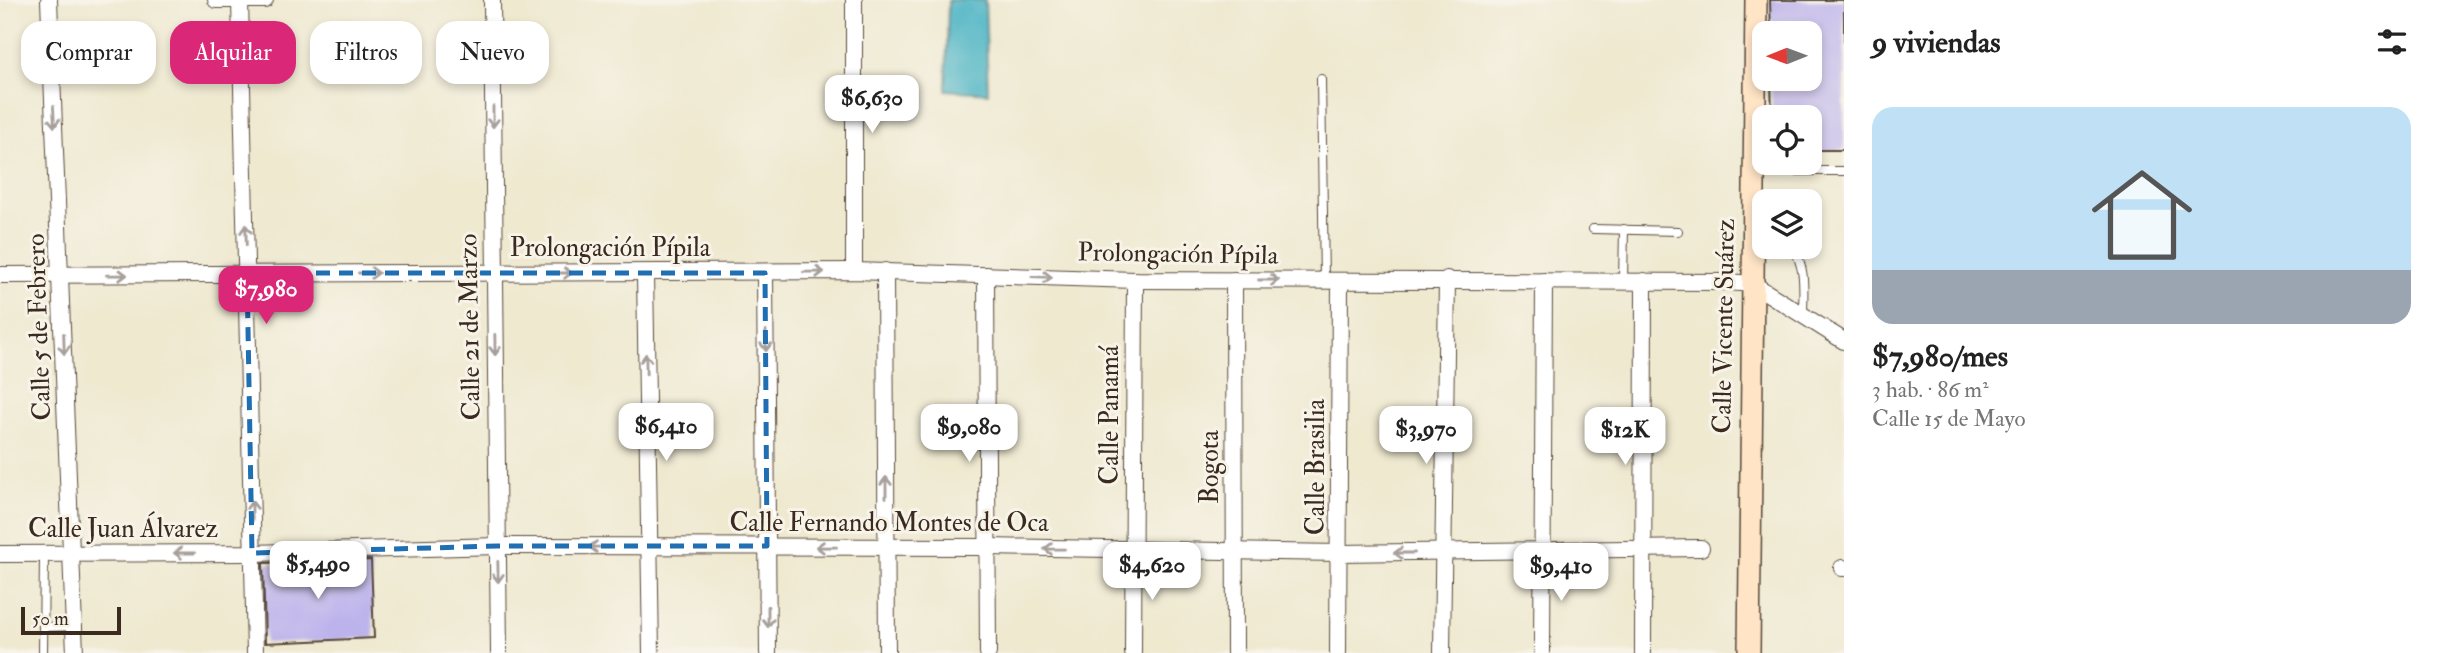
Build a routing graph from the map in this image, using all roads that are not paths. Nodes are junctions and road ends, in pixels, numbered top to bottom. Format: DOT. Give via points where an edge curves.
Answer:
graph roads {
  1 [pos="49,0"];
  2 [pos="216,0"];
  3 [pos="240,0"];
  4 [pos="265,0"];
  5 [pos="492,0"];
  6 [pos="854,0"];
  7 [pos="1756,0"];
  8 [pos="1321,79"];
  9 [pos="1755,105"];
  10 [pos="1822,171"];
  11 [pos="1844,171"];
  12 [pos="1593,229"];
  13 [pos="1624,229"];
  14 [pos="1678,231"];
  15 [pos="1756,259"];
  16 [pos="1800,259"];
  17 [pos="854,271"];
  18 [pos="885,271"];
  19 [pos="247,273"];
  20 [pos="494,273"];
  21 [pos="645,273"];
  22 [pos="765,273"];
  23 [pos="0,275"];
  24 [pos="61,275"];
  25 [pos="986,275"];
  26 [pos="1447,279"];
  27 [pos="1135,280"];
  28 [pos="1234,280"];
  29 [pos="1332,281"];
  30 [pos="1544,281"];
  31 [pos="1623,281"];
  32 [pos="1644,281"];
  33 [pos="1753,284"];
  34 [pos="1803,316"];
  35 [pos="1844,341"];
  36 [pos="497,546"];
  37 [pos="767,546"];
  38 [pos="886,547"];
  39 [pos="987,547"];
  40 [pos="649,548"];
  41 [pos="1701,548"];
  42 [pos="1134,550"];
  43 [pos="1643,550"];
  44 [pos="1234,551"];
  45 [pos="252,553"];
  46 [pos="1340,553"];
  47 [pos="1442,553"];
  48 [pos="1542,553"];
  49 [pos="0,554"];
  50 [pos="44,554"];
  51 [pos="72,554"];
  52 [pos="74,626"];
  53 [pos="43,627"];
  54 [pos="43,653"];
  55 [pos="75,653"];
  56 [pos="255,653"];
  57 [pos="499,653"];
  58 [pos="651,653"];
  59 [pos="768,653"];
  60 [pos="887,653"];
  61 [pos="988,653"];
  62 [pos="1133,653"];
  63 [pos="1234,653"];
  64 [pos="1338,653"];
  65 [pos="1442,653"];
  66 [pos="1542,653"];
  67 [pos="1643,653"];
  68 [pos="1749,653"];
  1 -- 24 [label="street, Calle 5 de Febrero, one-way"];
  2 -- 3 [label="street"];
  3 -- 4 [label="street"];
  19 -- 3 [label="street, one-way"];
  5 -- 20 [label="street, Calle 21 de Marzo, one-way"];
  6 -- 17 [label="street"];
  7 -- 9 [label="main road, Calle Vicente Suárez"];
  8 -- 29 [label="lane"];
  10 -- 11 [label="lane"];
  12 -- 13 [label="lane"];
  13 -- 14 [label="lane"];
  13 -- 31 [label="lane"];
  15 -- 33 [label="main road, Calle Vicente Suárez"];
  16 -- 34 [label="lane"];
  17 -- 18 [label="street, Prolongación Pípila"];
  22 -- 17 [label="street, Prolongación Pípila, one-way"];
  18 -- 25 [label="street, Prolongación Pípila"];
  38 -- 18 [label="street, one-way"];
  19 -- 20 [label="street, Prolongación Pípila, one-way"];
  24 -- 19 [label="street, Prolongación Pípila, one-way"];
  45 -- 19 [label="street, one-way"];
  20 -- 21 [label="street, Prolongación Pípila, one-way"];
  20 -- 36 [label="street, Calle 21 de Marzo, one-way"];
  21 -- 22 [label="street, Prolongación Pípila"];
  40 -- 21 [label="street, one-way"];
  22 -- 37 [label="street, one-way"];
  23 -- 24 [label="street, Prolongación Pípila"];
  24 -- 51 [label="street, Calle 5 de Febrero, one-way"];
  25 -- 27 [label="street, Prolongación Pípila, one-way"];
  25 -- 39 [label="street"];
  26 -- 29 [label="street, Prolongación Pípila"];
  26 -- 30 [label="street, Prolongación Pípila"];
  26 -- 47 [label="street"];
  27 -- 28 [label="street, Prolongación Pípila"];
  27 -- 42 [label="street, Calle Panamá"];
  28 -- 29 [label="street, Prolongación Pípila, one-way"];
  28 -- 44 [label="street, Bogota"];
  29 -- 46 [label="street, Calle Brasilia"];
  30 -- 31 [label="street, Prolongación Pípila"];
  30 -- 48 [label="street"];
  31 -- 32 [label="street, Prolongación Pípila"];
  32 -- 33 [label="street, Prolongación Pípila"];
  32 -- 43 [label="street"];
  33 -- 34 [label="street"];
  33 -- 68 [label="main road, Calle Vicente Suárez"];
  34 -- 35 [label="street"];
  40 -- 36 [label="street, Calle Fernando Montes de Oca, one-way"];
  36 -- 45 [label="street, Calle Juan Álvarez"];
  36 -- 57 [label="street, Calle 21 de Marzo, one-way"];
  38 -- 37 [label="street, Calle Fernando Montes de Oca, one-way"];
  37 -- 40 [label="street, Calle Fernando Montes de Oca"];
  37 -- 59 [label="street, one-way"];
  38 -- 39 [label="street, Calle Fernando Montes de Oca"];
  38 -- 60 [label="street"];
  42 -- 39 [label="street, Calle Fernando Montes de Oca, one-way"];
  39 -- 61 [label="street"];
  40 -- 58 [label="street"];
  41 -- 43 [label="street, Calle Fernando Montes de Oca"];
  42 -- 44 [label="street, Calle Fernando Montes de Oca"];
  42 -- 62 [label="street, Calle Panamá"];
  43 -- 48 [label="street, Calle Fernando Montes de Oca"];
  43 -- 67 [label="street"];
  44 -- 46 [label="street, Calle Fernando Montes de Oca"];
  44 -- 63 [label="street, Bogota"];
  45 -- 51 [label="street, Calle Juan Álvarez, one-way"];
  45 -- 56 [label="street"];
  47 -- 46 [label="street, Calle Fernando Montes de Oca, one-way"];
  46 -- 64 [label="street, Calle Brasilia"];
  47 -- 48 [label="street, Calle Fernando Montes de Oca"];
  47 -- 65 [label="street"];
  48 -- 66 [label="street"];
  49 -- 50 [label="street, Calle Juan Álvarez"];
  50 -- 51 [label="street, Calle Juan Álvarez"];
  50 -- 53 [label="lane"];
  51 -- 52 [label="street, Calle 5 de Febrero"];
  52 -- 53 [label="lane"];
  52 -- 55 [label="street, Calle 5 de Febrero"];
  53 -- 54 [label="lane"];
}
